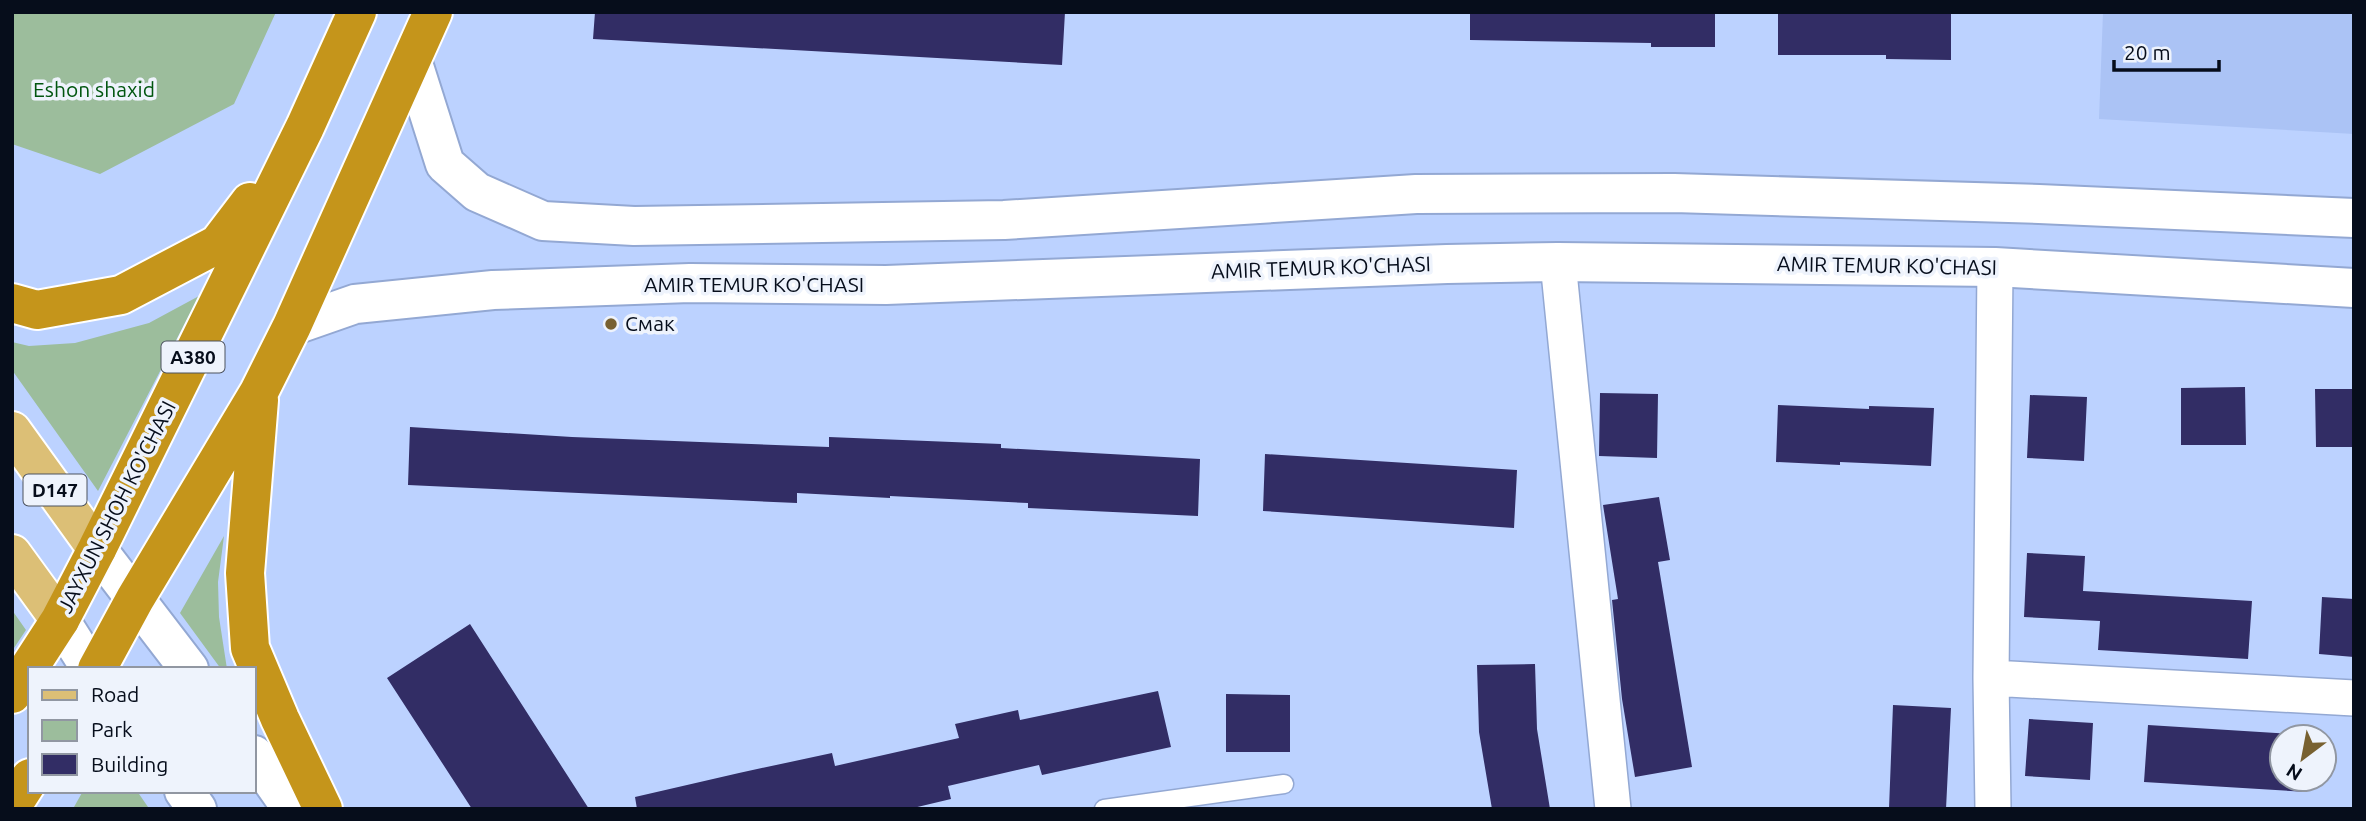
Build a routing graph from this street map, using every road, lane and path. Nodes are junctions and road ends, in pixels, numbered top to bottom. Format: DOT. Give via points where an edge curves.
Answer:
graph roads {
  1 [pos="357,12"];
  2 [pos="433,12"];
  3 [pos="412,60"];
  4 [pos="305,127"];
  5 [pos="2354,218"];
  6 [pos="1558,262"];
  7 [pos="1996,267"];
  8 [pos="2354,288"];
  9 [pos="12,303"];
  10 [pos="292,326"];
  11 [pos="259,392"];
  12 [pos="12,431"];
  13 [pos="97,549"];
  14 [pos="12,554"];
  15 [pos="135,599"];
  16 [pos="60,620"];
  17 [pos="30,667"];
  18 [pos="90,667"];
  19 [pos="98,667"];
  20 [pos="187,667"];
  21 [pos="28,669"];
  22 [pos="1991,678"];
  23 [pos="12,694"];
  24 [pos="2354,698"];
  25 [pos="256,758"];
  26 [pos="28,781"];
  27 [pos="1284,784"];
  28 [pos="185,793"];
  29 [pos="12,806"];
  30 [pos="197,809"];
  31 [pos="292,809"];
  32 [pos="323,809"];
  33 [pos="1104,809"];
  34 [pos="1613,809"];
  35 [pos="1993,809"];
  1 -- 4 [label="highway, JAYXUN SHOH KO'CHASI / A380"];
  2 -- 3 [label="highway"];
  3 -- 5 [label="main road" via="445,164 477,192 543,221 634,226 1004,220 1429,194 1688,194"];
  3 -- 10 [label="highway"];
  4 -- 9 [label="highway" via="218,244 121,295 37,310"];
  4 -- 13 [label="highway, JAYXUN SHOH KO'CHASI / A380"];
  6 -- 7 [label="main road, AMIR TEMUR KO'CHASI"];
  6 -- 10 [label="main road, AMIR TEMUR KO'CHASI" via="886,285 690,283 493,290 355,304"];
  6 -- 34 [label="street"];
  7 -- 8 [label="main road, AMIR TEMUR KO'CHASI"];
  7 -- 22 [label="street"];
  10 -- 11 [label="highway"];
  11 -- 15 [label="highway"];
  11 -- 32 [label="highway" via="244,573 250,648"];
  12 -- 13 [label="main road, D147"];
  13 -- 15 [label="main road"];
  13 -- 16 [label="highway, JAYXUN SHOH KO'CHASI / A380"];
  14 -- 16 [label="main road"];
  15 -- 19 [label="highway"];
  15 -- 20 [label="main road"];
  16 -- 17 [label="highway, JAYXUN SHOH KO'CHASI / A380"];
  16 -- 18 [label="main road"];
  21 -- 23 [label="highway, JAYXUN SHOH KO'CHASI / A380"];
  22 -- 24 [label="street"];
  22 -- 35 [label="street"];
  25 -- 31 [label="main road"];
  26 -- 29 [label="highway"];
  27 -- 33 [label="lane"];
  28 -- 30 [label="main road"];
}
